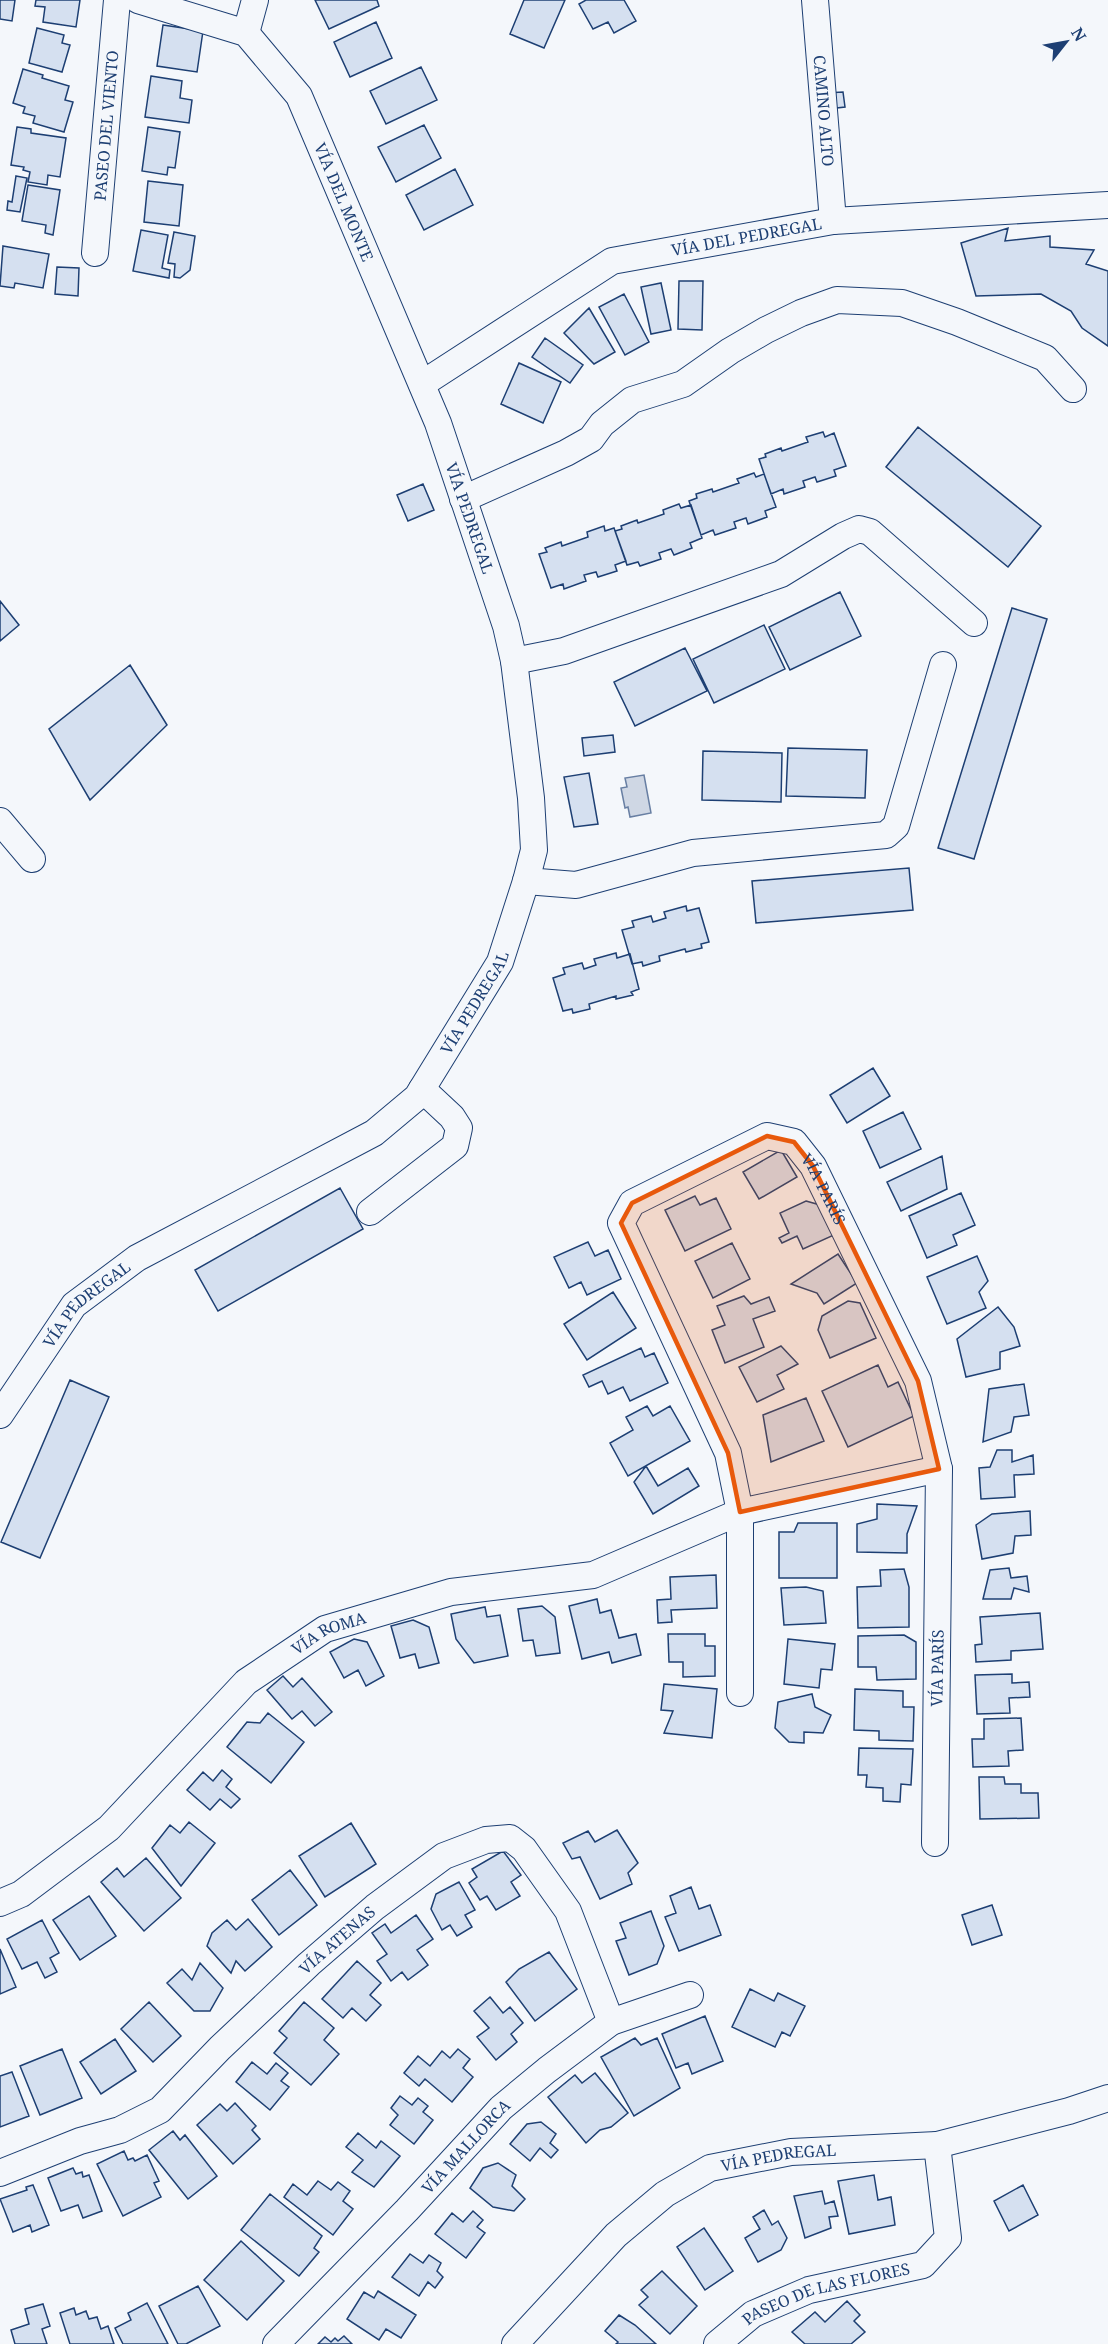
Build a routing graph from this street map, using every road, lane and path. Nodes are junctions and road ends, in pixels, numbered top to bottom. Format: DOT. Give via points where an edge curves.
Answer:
graph roads {
  1 [pos="117,0"];
  2 [pos="138,0"];
  3 [pos="255,0"];
  4 [pos="814,0"];
  5 [pos="246,33"];
  6 [pos="1108,205"];
  7 [pos="833,221"];
  8 [pos="95,253"];
  9 [pos="422,384"];
  10 [pos="1073,389"];
  11 [pos="463,499"];
  12 [pos="974,623"];
  13 [pos="514,662"];
  14 [pos="943,665"];
  15 [pos="0,821"];
  16 [pos="32,859"];
  17 [pos="526,881"];
  18 [pos="422,1089"];
  19 [pos="370,1212"];
  20 [pos="0,1415"];
  21 [pos="939,1469"];
  22 [pos="740,1512"];
  23 [pos="740,1693"];
  24 [pos="935,1843"];
  25 [pos="0,1903"];
  26 [pos="690,1995"];
  27 [pos="611,2022"];
  28 [pos="1108,2098"];
  29 [pos="937,2145"];
  30 [pos="0,2173"];
  31 [pos="733,2339"];
  32 [pos="276,2344"];
  33 [pos="515,2344"];
  1 -- 8 [label="street, PASEO DEL VIENTO"];
  2 -- 5 [label="street"];
  3 -- 5 [label="street"];
  4 -- 7 [label="street, CAMINO ALTO"];
  5 -- 9 [label="street, VÍA DEL MONTE" via="299,96"];
  6 -- 7 [label="street, VÍA DEL PEDREGAL"];
  7 -- 9 [label="street, VÍA DEL PEDREGAL" via="612,261"];
  9 -- 11 [label="street, VÍA PEDREGAL"];
  10 -- 11 [label="street" via="1045,358 957,322 902,303 837,300 766,330 682,384 632,400 602,424 591,439"];
  11 -- 13 [label="street, VÍA PEDREGAL" via="506,626"];
  12 -- 13 [label="street" via="870,532 859,529 781,574 564,651"];
  13 -- 17 [label="street, VÍA PEDREGAL" via="534,850"];
  14 -- 17 [label="street" via="896,826 886,835 693,853 576,885"];
  15 -- 16 [label="street"];
  17 -- 18 [label="street, VÍA PEDREGAL" via="500,962"];
  18 -- 19 [label="street" via="459,1128 455,1146"];
  18 -- 20 [label="street, VÍA PEDREGAL" via="374,1133 137,1258 74,1305"];
  21 -- 22 [label="street, VÍA ROMA"];
  21 -- 22 [label="street, VÍA PARÍS" via="918,1381 813,1166 794,1143 767,1136 632,1203 621,1223 728,1453"];
  21 -- 24 [label="street, VÍA PARÍS"];
  22 -- 23 [label="street, VÍA PARÍS"];
  22 -- 25 [label="street, VÍA ROMA" via="593,1575 451,1592 325,1629 246,1682 109,1828 21,1894"];
  26 -- 27 [label="street, VÍA MALLORCA"];
  27 -- 30 [label="street, VÍA ATENAS" via="568,1911 524,1849 510,1838 486,1840 444,1856 375,1907 220,2048 160,2110 120,2130 80,2141"];
  27 -- 32 [label="street, VÍA MALLORCA" via="501,2109"];
  28 -- 29 [label="street, VÍA PEDREGAL"];
  29 -- 31 [label="street, PASEO DE LAS FLORES" via="948,2238 923,2265 809,2290 753,2314"];
  29 -- 33 [label="street, VÍA PEDREGAL" via="791,2152 710,2168 665,2194 616,2235"];
}
